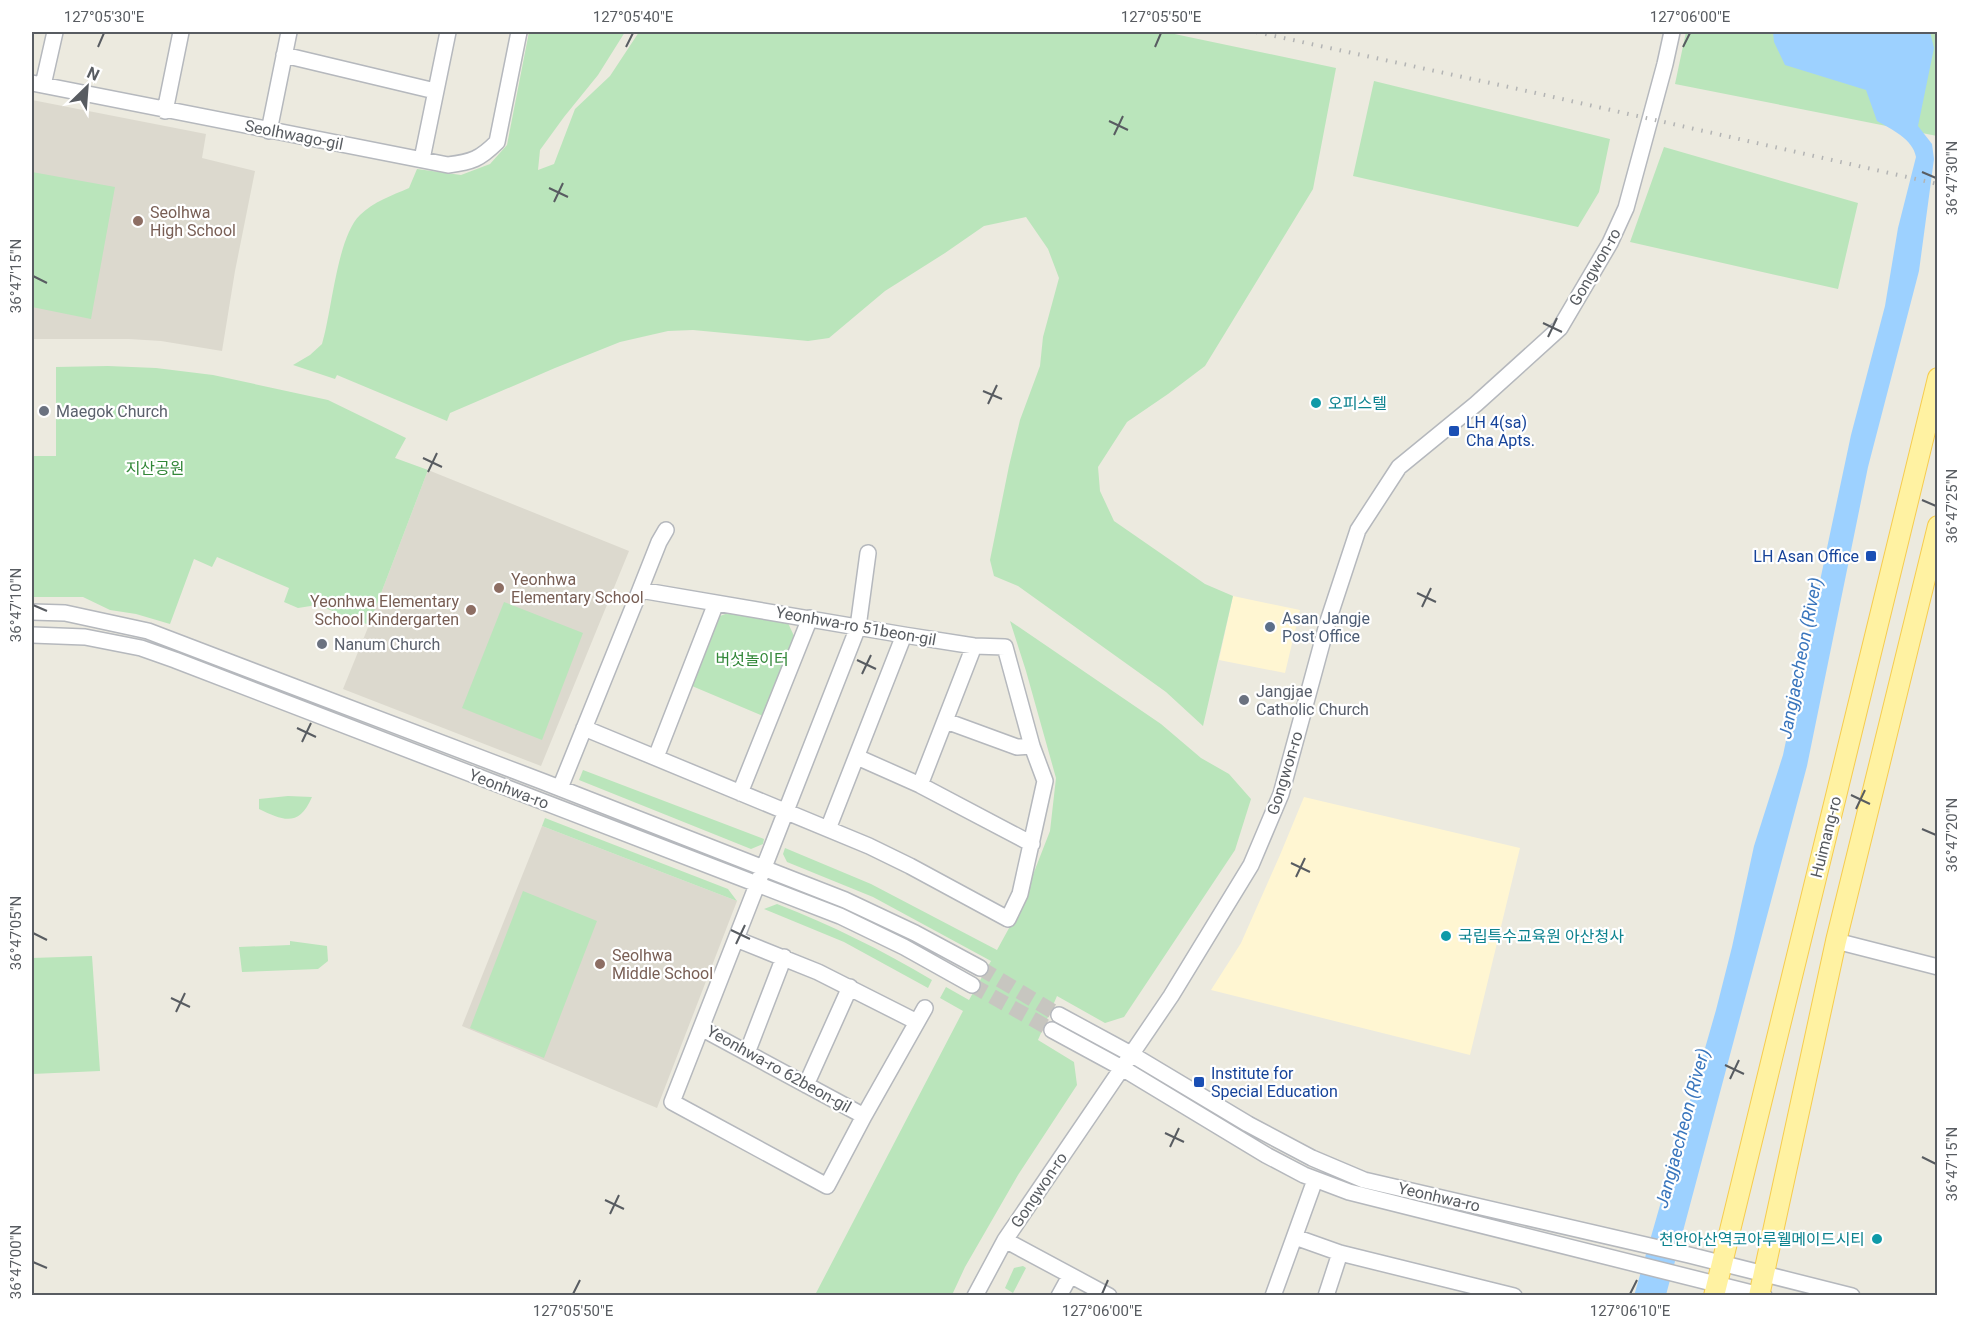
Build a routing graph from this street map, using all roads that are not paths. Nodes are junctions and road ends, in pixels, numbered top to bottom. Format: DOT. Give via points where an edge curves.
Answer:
graph roads {
  1 [pos="54,32"];
  2 [pos="181,32"];
  3 [pos="289,32"];
  4 [pos="448,32"];
  5 [pos="514,32"];
  6 [pos="1672,32"];
  7 [pos="284,55"];
  8 [pos="37,84"];
  9 [pos="435,91"];
  10 [pos="165,111"];
  11 [pos="269,131"];
  12 [pos="422,159"];
  13 [pos="1938,378"];
  14 [pos="1938,526"];
  15 [pos="666,530"];
  16 [pos="868,553"];
  17 [pos="640,590"];
  18 [pos="716,603"];
  19 [pos="32,612"];
  20 [pos="810,618"];
  21 [pos="858,627"];
  22 [pos="32,635"];
  23 [pos="904,635"];
  24 [pos="974,646"];
  25 [pos="946,721"];
  26 [pos="584,728"];
  27 [pos="1032,746"];
  28 [pos="656,757"];
  29 [pos="857,757"];
  30 [pos="920,784"];
  31 [pos="560,788"];
  32 [pos="740,793"];
  33 [pos="785,812"];
  34 [pos="828,829"];
  35 [pos="1032,844"];
  36 [pos="762,868"];
  37 [pos="757,884"];
  38 [pos="736,939"];
  39 [pos="1836,941"];
  40 [pos="784,957"];
  41 [pos="1938,967"];
  42 [pos="980,968"];
  43 [pos="972,985"];
  44 [pos="850,987"];
  45 [pos="925,1008"];
  46 [pos="1059,1015"];
  47 [pos="917,1022"];
  48 [pos="701,1028"];
  49 [pos="1052,1030"];
  50 [pos="747,1053"];
  51 [pos="1131,1054"];
  52 [pos="1122,1068"];
  53 [pos="806,1085"];
  54 [pos="864,1116"];
  55 [pos="1315,1180"];
  56 [pos="1295,1237"];
  57 [pos="1005,1240"];
  58 [pos="1340,1253"];
  59 [pos="1722,1264"];
  60 [pos="1764,1274"];
  61 [pos="1070,1276"];
  62 [pos="1716,1289"];
  63 [pos="1487,1292"];
  64 [pos="1761,1295"];
  65 [pos="975,1296"];
  66 [pos="1059,1296"];
  67 [pos="1108,1296"];
  68 [pos="1273,1296"];
  69 [pos="1326,1296"];
  70 [pos="1514,1296"];
  71 [pos="1852,1296"];
  1 -- 8 [label="street, Seolhwago-gil"];
  2 -- 10 [label="street"];
  3 -- 7 [label="street"];
  4 -- 9 [label="street"];
  5 -- 12 [label="street, Seolhwago-gil" via="497,142 471,162 448,165"];
  6 -- 51 [label="street, Gongwon-ro" via="1626,208 1560,328 1399,468 1358,530 1328,621 1281,794 1251,865"];
  7 -- 9 [label="street"];
  7 -- 11 [label="street"];
  8 -- 10 [label="street, Seolhwago-gil"];
  9 -- 12 [label="street"];
  10 -- 11 [label="street, Seolhwago-gil"];
  11 -- 12 [label="street, Seolhwago-gil"];
  13 -- 59 [label="main road, Huimang-ro"];
  14 -- 39 [label="main road, Huimang-ro"];
  15 -- 17 [label="street"];
  16 -- 21 [label="street"];
  17 -- 18 [label="street, Yeonhwa-ro 51beon-gil"];
  17 -- 26 [label="street"];
  18 -- 20 [label="street, Yeonhwa-ro 51beon-gil"];
  18 -- 28 [label="street"];
  19 -- 31 [label="street, Yeonhwa-ro" via="65,613 148,631"];
  20 -- 21 [label="street, Yeonhwa-ro 51beon-gil"];
  20 -- 32 [label="street"];
  21 -- 23 [label="street, Yeonhwa-ro 51beon-gil"];
  21 -- 33 [label="street"];
  22 -- 37 [label="street, Yeonhwa-ro" via="85,637 141,648"];
  23 -- 24 [label="street, Yeonhwa-ro 51beon-gil"];
  23 -- 29 [label="street"];
  24 -- 25 [label="street"];
  24 -- 27 [label="street, Yeonhwa-ro 51beon-gil" via="1005,647"];
  25 -- 27 [label="street" via="1017,747"];
  25 -- 30 [label="street"];
  26 -- 28 [label="street"];
  26 -- 31 [label="street"];
  27 -- 35 [label="street, Yeonhwa-ro 51beon-gil" via="1045,781"];
  28 -- 32 [label="street"];
  29 -- 30 [label="street"];
  29 -- 34 [label="street"];
  30 -- 35 [label="street"];
  31 -- 36 [label="street, Yeonhwa-ro"];
  32 -- 33 [label="street"];
  33 -- 34 [label="street"];
  33 -- 36 [label="street"];
  34 -- 35 [label="street, Yeonhwa-ro 51beon-gil" via="910,866 1008,919 1020,894"];
  36 -- 37 [label="street, Yeonhwa-ro 62beon-gil"];
  36 -- 42 [label="street, Yeonhwa-ro" via="845,900"];
  37 -- 38 [label="street, Yeonhwa-ro 62beon-gil"];
  37 -- 43 [label="street, Yeonhwa-ro" via="851,921"];
  38 -- 40 [label="street"];
  38 -- 48 [label="street, Yeonhwa-ro 62beon-gil"];
  39 -- 41 [label="street"];
  39 -- 60 [label="main road, Huimang-ro"];
  40 -- 44 [label="street"];
  40 -- 50 [label="street"];
  44 -- 47 [label="street"];
  44 -- 53 [label="street"];
  45 -- 47 [label="street, Yeonhwa-ro 62beon-gil"];
  46 -- 51 [label="street, Yeonhwa-ro"];
  47 -- 54 [label="street, Yeonhwa-ro 62beon-gil"];
  48 -- 50 [label="street, Yeonhwa-ro 62beon-gil"];
  48 -- 54 [label="street" via="672,1102 827,1186"];
  49 -- 52 [label="street, Yeonhwa-ro"];
  50 -- 53 [label="street, Yeonhwa-ro 62beon-gil"];
  51 -- 52 [label="street, Gongwon-ro"];
  51 -- 59 [label="street, Yeonhwa-ro" via="1258,1130 1364,1180"];
  52 -- 55 [label="street, Yeonhwa-ro"];
  52 -- 57 [label="street, Gongwon-ro"];
  53 -- 54 [label="street, Yeonhwa-ro 62beon-gil"];
  55 -- 56 [label="street"];
  55 -- 62 [label="street, Yeonhwa-ro" via="1349,1192 1685,1275"];
  56 -- 58 [label="street"];
  56 -- 68 [label="street"];
  57 -- 61 [label="street"];
  57 -- 65 [label="street, Gongwon-ro"];
  58 -- 63 [label="street"];
  58 -- 69 [label="street"];
  59 -- 60 [label="street, Yeonhwa-ro"];
  59 -- 62 [label="main road, Huimang-ro"];
  60 -- 64 [label="main road, Huimang-ro"];
  60 -- 71 [label="street, Yeonhwa-ro"];
  61 -- 66 [label="street"];
  61 -- 67 [label="street"];
  62 -- 64 [label="street, Yeonhwa-ro"];
  63 -- 70 [label="street"];
}
